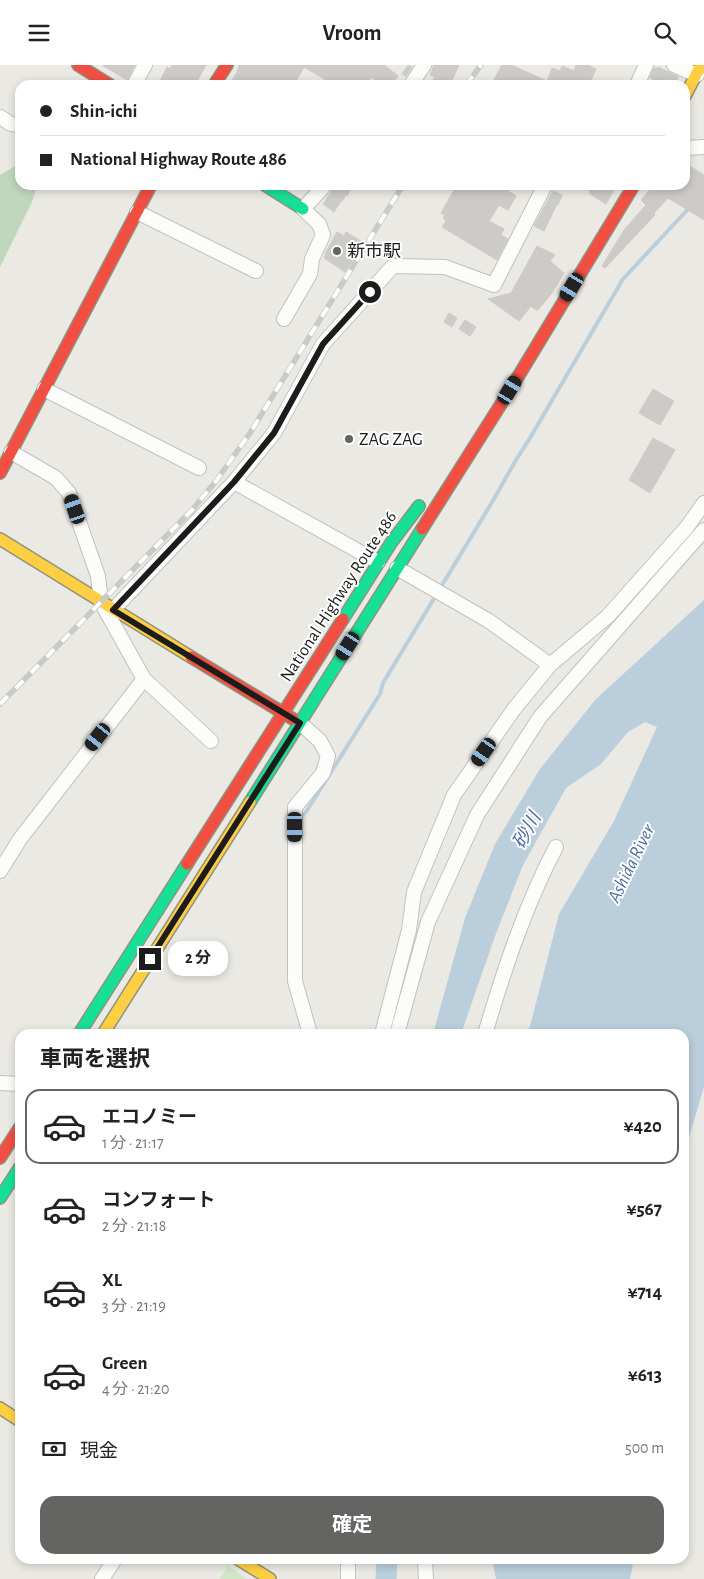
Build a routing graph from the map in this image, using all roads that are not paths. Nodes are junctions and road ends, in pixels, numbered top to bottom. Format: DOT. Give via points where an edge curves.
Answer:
graph roads {
  1 [pos="78,65"];
  2 [pos="145,65"];
  3 [pos="227,65"];
  4 [pos="424,65"];
  5 [pos="646,65"];
  6 [pos="674,65"];
  7 [pos="699,70"];
  8 [pos="96,76"];
  9 [pos="91,80"];
  10 [pos="102,80"];
  11 [pos="137,80"];
  12 [pos="217,80"];
  13 [pos="414,80"];
  14 [pos="639,80"];
  15 [pos="690,87"];
  16 [pos="0,117"];
  17 [pos="15,124"];
  18 [pos="704,147"];
  19 [pos="690,148"];
  20 [pos="148,190"];
  21 [pos="272,190"];
  22 [pos="320,190"];
  23 [pos="543,190"];
  24 [pos="631,190"];
  25 [pos="303,209"];
  26 [pos="137,212"];
  27 [pos="256,271"];
  28 [pos="284,319"];
  29 [pos="44,389"];
  30 [pos="510,390"];
  31 [pos="11,452"];
  32 [pos="199,469"];
  33 [pos="0,473"];
  34 [pos="234,482"];
  35 [pos="439,482"];
  36 [pos="427,497"];
  37 [pos="704,503"];
  38 [pos="704,530"];
  39 [pos="0,539"];
  40 [pos="378,562"];
  41 [pos="397,568"];
  42 [pos="107,606"];
  43 [pos="550,665"];
  44 [pos="144,679"];
  45 [pos="282,713"];
  46 [pos="300,723"];
  47 [pos="211,741"];
  48 [pos="556,847"];
  49 [pos="0,871"];
  50 [pos="82,1029"];
  51 [pos="106,1029"];
  52 [pos="309,1029"];
  53 [pos="383,1029"];
  54 [pos="397,1029"];
  55 [pos="487,1029"];
  56 [pos="0,1083"];
  57 [pos="15,1084"];
  58 [pos="15,1135"];
  59 [pos="0,1158"];
  60 [pos="0,1167"];
  61 [pos="15,1174"];
  62 [pos="15,1179"];
  63 [pos="0,1198"];
  64 [pos="0,1408"];
  65 [pos="15,1418"];
  66 [pos="112,1564"];
  67 [pos="246,1564"];
  68 [pos="348,1564"];
  69 [pos="425,1564"];
  70 [pos="102,1579"];
  71 [pos="270,1579"];
  72 [pos="348,1579"];
  73 [pos="426,1579"];
  1 -- 8 [label="main road"];
  2 -- 11 [label="street"];
  3 -- 12 [label="main road"];
  4 -- 13 [label="street"];
  5 -- 14 [label="street"];
  6 -- 7 [label="street"];
  7 -- 15 [label="main road"];
  8 -- 9 [label="street"];
  8 -- 10 [label="main road"];
  16 -- 17 [label="street"];
  18 -- 19 [label="street"];
  20 -- 26 [label="main road"];
  21 -- 25 [label="main road"];
  22 -- 25 [label="street"];
  23 -- 34 [label="street" via="494,285 445,267 393,265 323,344 274,433"];
  24 -- 30 [label="main road, National Highway Route 486"];
  25 -- 28 [label="street" via="319,224 323,235 312,259 310,274"];
  26 -- 27 [label="street"];
  26 -- 29 [label="main road"];
  29 -- 31 [label="main road"];
  29 -- 32 [label="street"];
  30 -- 35 [label="main road, National Highway Route 486"];
  30 -- 41 [label="main road, National Highway Route 486"];
  31 -- 33 [label="main road"];
  31 -- 42 [label="street" via="56,478 69,493"];
  34 -- 40 [label="street"];
  34 -- 42 [label="street"];
  36 -- 40 [label="main road, National Highway Route 486"];
  37 -- 43 [label="street" via="608,617"];
  38 -- 54 [label="street" via="540,717 477,815 428,921"];
  39 -- 42 [label="main road"];
  40 -- 45 [label="main road, National Highway Route 486"];
  41 -- 43 [label="street" via="489,621"];
  41 -- 46 [label="main road, National Highway Route 486"];
  42 -- 44 [label="street"];
  42 -- 45 [label="main road"];
  43 -- 53 [label="street" via="514,709 454,795 414,892 409,930"];
  44 -- 47 [label="street"];
  44 -- 49 [label="street" via="20,839"];
  45 -- 46 [label="main road"];
  45 -- 50 [label="main road, National Highway Route 486"];
  46 -- 51 [label="main road, National Highway Route 486"];
  46 -- 52 [label="street" via="320,741 328,755 323,773 295,807 295,981"];
  48 -- 55 [label="street" via="525,915"];
  56 -- 57 [label="street"];
  58 -- 59 [label="main road"];
  60 -- 61 [label="street"];
  62 -- 63 [label="main road"];
  64 -- 65 [label="main road"];
  66 -- 70 [label="street"];
  67 -- 71 [label="main road"];
  68 -- 72 [label="street"];
  69 -- 73 [label="street"];
}
